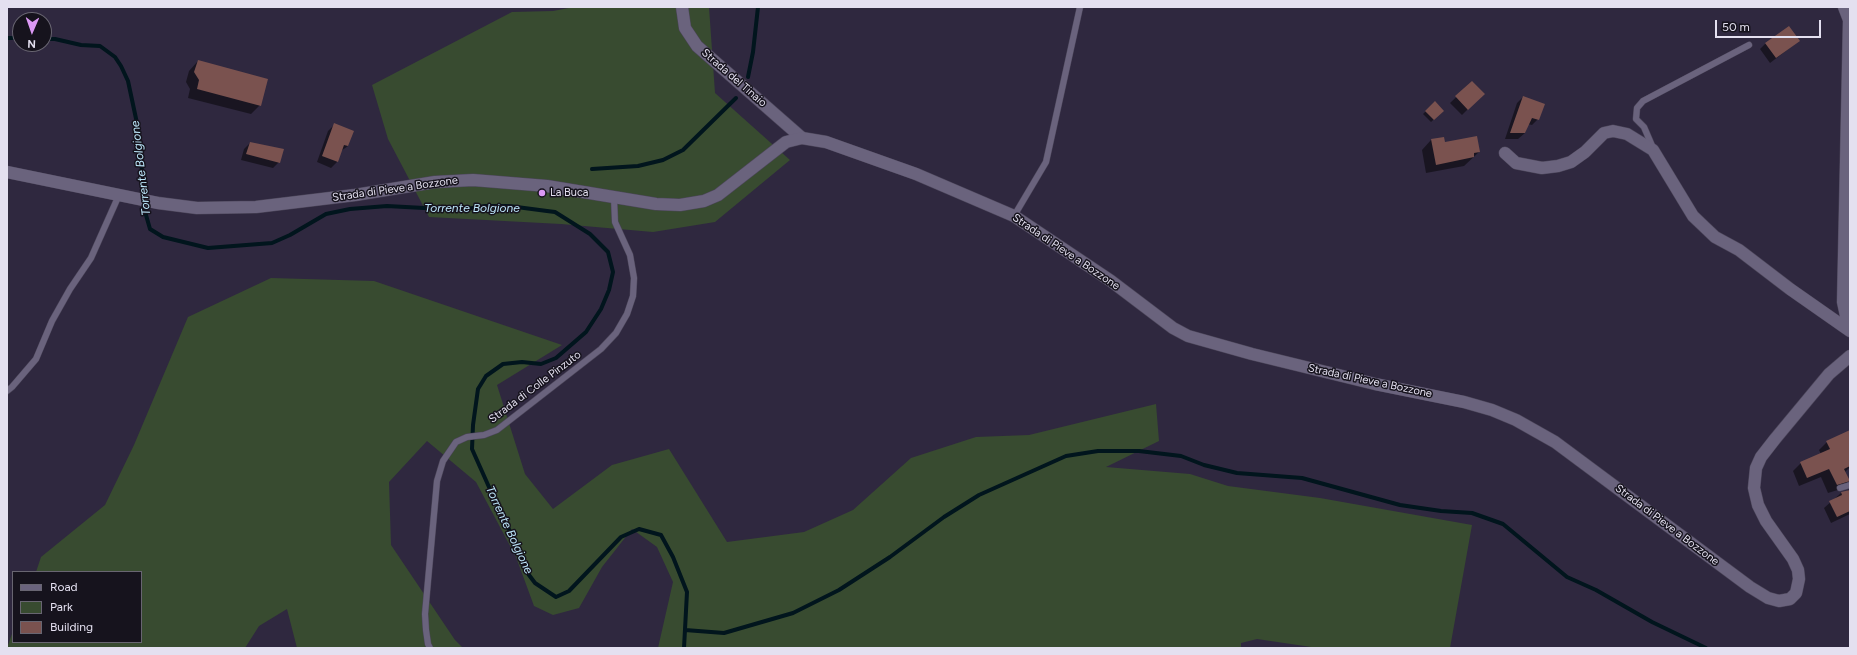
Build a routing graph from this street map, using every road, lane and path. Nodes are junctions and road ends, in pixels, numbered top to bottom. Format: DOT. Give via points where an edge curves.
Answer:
graph roads {
  1 [pos="682,7"];
  2 [pos="1080,7"];
  3 [pos="1844,7"];
  4 [pos="1749,45"];
  5 [pos="802,138"];
  6 [pos="1653,150"];
  7 [pos="1506,153"];
  8 [pos="7,172"];
  9 [pos="119,195"];
  10 [pos="614,198"];
  11 [pos="1014,216"];
  12 [pos="1850,331"];
  13 [pos="1850,356"];
  14 [pos="7,391"];
  15 [pos="1850,486"];
  16 [pos="1840,488"];
  17 [pos="430,648"];
  1 -- 5 [label="street, Strada del Tinaio" via="685,28 698,46"];
  2 -- 11 [label="lane" via="1046,162"];
  3 -- 12 [label="street" via="1849,20 1842,302"];
  4 -- 6 [label="lane" via="1643,101 1637,108 1636,119 1644,127"];
  5 -- 10 [label="street, Strada di Pieve a Bozzone" via="781,145 727,190 704,201 687,205 666,205"];
  5 -- 11 [label="street, Strada di Pieve a Bozzone" via="826,142 916,174"];
  6 -- 7 [label="street" via="1627,134 1613,131 1604,133 1571,162 1558,166 1542,168 1516,163"];
  6 -- 12 [label="street" via="1693,216 1715,236 1739,250"];
  8 -- 9 [label="street, Strada di Pieve a Bozzone"];
  9 -- 10 [label="street, Strada di Pieve a Bozzone" via="158,203 204,208 256,207 436,182 473,180 536,184"];
  9 -- 14 [label="lane" via="91,258 52,321 36,359"];
  10 -- 17 [label="lane, Strada di Colle Pinzuto" via="615,222 630,255 634,278 633,296 627,314 616,333 601,349 497,430 456,442 443,460 437,481 425,614"];
  11 -- 13 [label="street, Strada di Pieve a Bozzone" via="1188,336 1375,384 1464,402 1516,420 1555,442 1750,586 1776,601 1787,600 1794,595 1798,574 1793,559 1758,505 1754,488 1756,468 1761,457 1829,374"];
  15 -- 16 [label="lane"];
}
